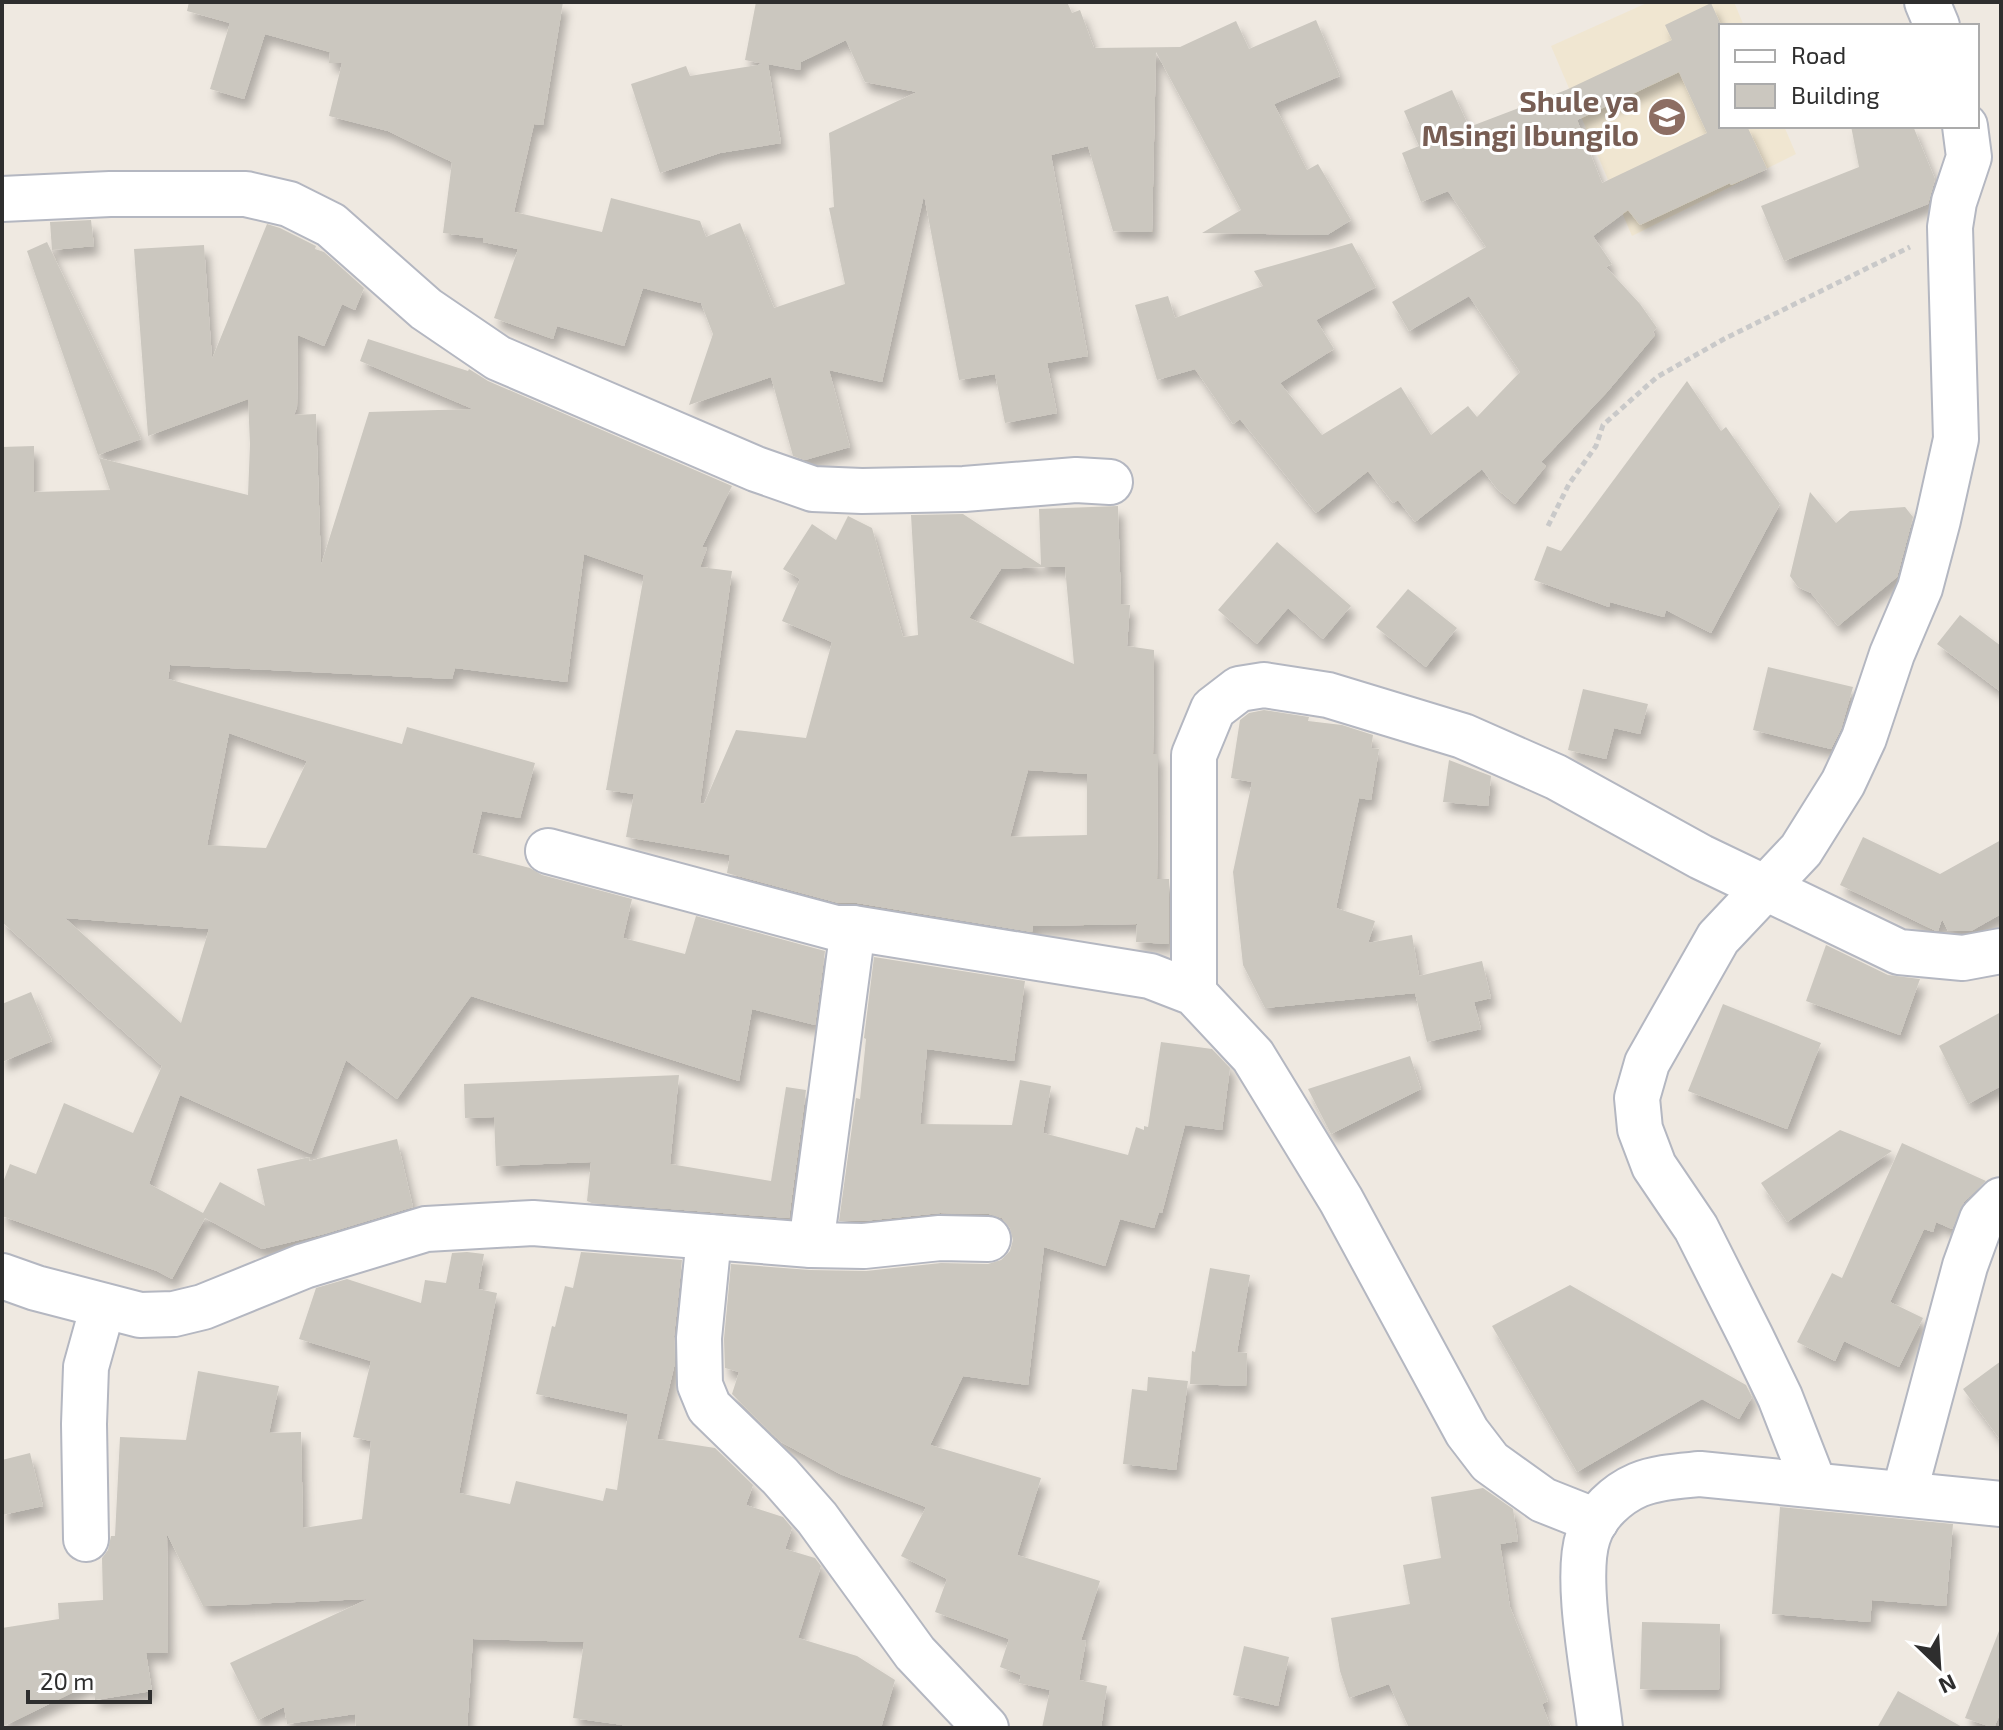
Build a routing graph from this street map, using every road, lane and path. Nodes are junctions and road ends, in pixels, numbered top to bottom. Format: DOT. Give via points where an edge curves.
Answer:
graph roads {
  1 [pos="1927,2"];
  2 [pos="1936,24"];
  3 [pos="1978,147"];
  4 [pos="2,199"];
  5 [pos="1950,227"];
  6 [pos="1110,482"];
  7 [pos="1548,526"];
  8 [pos="548,851"];
  9 [pos="1766,888"];
  10 [pos="853,928"];
  11 [pos="2001,951"];
  12 [pos="1194,993"];
  13 [pos="2001,1200"];
  14 [pos="709,1237"];
  15 [pos="988,1239"];
  16 [pos="811,1245"];
  17 [pos="2,1276"];
  18 [pos="103,1306"];
  19 [pos="1814,1484"];
  20 [pos="1904,1494"];
  21 [pos="2001,1504"];
  22 [pos="1596,1521"];
  23 [pos="86,1539"];
  24 [pos="986,1728"];
  25 [pos="1600,1728"];
  1 -- 2 [label="street"];
  3 -- 5 [label="street" via="1954,202"];
  4 -- 6 [label="street" via="246,194 289,204 331,225 426,309 498,358 813,489"];
  5 -- 7 [label="path" via="1657,377 1603,425"];
  5 -- 9 [label="street" via="1956,439 1920,588 1843,783 1801,850"];
  8 -- 10 [label="street" via="836,928"];
  9 -- 11 [label="street" via="1899,952 1963,958"];
  9 -- 12 [label="street" via="1556,777 1463,736 1328,695 1264,685 1239,689 1213,709 1194,755"];
  9 -- 19 [label="street" via="1718,938 1647,1063 1637,1098 1640,1129 1654,1166 1696,1228 1751,1337"];
  10 -- 12 [label="street" via="1150,976"];
  10 -- 16 [label="street"];
  12 -- 22 [label="street" via="1253,1056 1341,1200 1467,1432 1490,1462 1543,1500"];
  13 -- 20 [label="street" via="1982,1219 1965,1266"];
  14 -- 16 [label="street"];
  14 -- 18 [label="street" via="533,1223 426,1229 174,1314 140,1315"];
  14 -- 24 [label="street" via="699,1338 700,1385 709,1407 790,1486 915,1653"];
  15 -- 16 [label="street"];
  17 -- 18 [label="street"];
  18 -- 23 [label="street" via="86,1367"];
  19 -- 20 [label="street"];
  19 -- 22 [label="street" via="1700,1474 1667,1477 1638,1485 1605,1506"];
  20 -- 21 [label="street"];
  22 -- 25 [label="street" via="1583,1568"];
}
